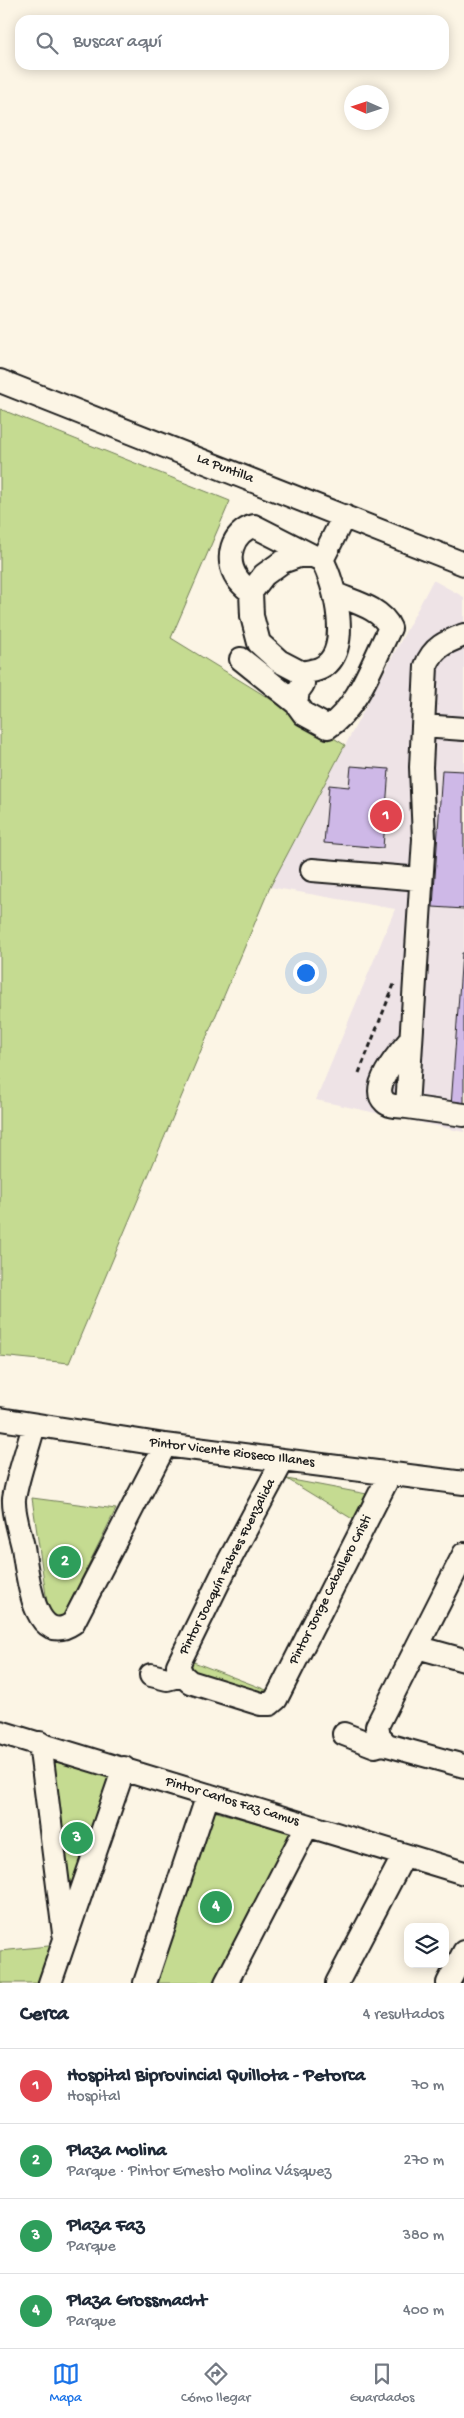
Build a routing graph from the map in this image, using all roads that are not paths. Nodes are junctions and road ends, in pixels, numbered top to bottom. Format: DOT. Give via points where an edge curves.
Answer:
graph roads {
  1 [pos="0,381"];
  2 [pos="344,516"];
  3 [pos="318,558"];
  4 [pos="459,564"];
  5 [pos="251,592"];
  6 [pos="335,594"];
  7 [pos="464,635"];
  8 [pos="241,659"];
  9 [pos="302,673"];
  10 [pos="296,703"];
  11 [pos="430,723"];
  12 [pos="464,729"];
  13 [pos="312,870"];
  14 [pos="421,879"];
  15 [pos="464,1115"];
  16 [pos="0,1419"];
  17 [pos="34,1425"];
  18 [pos="165,1445"];
  19 [pos="283,1460"];
  20 [pos="390,1474"];
  21 [pos="464,1483"];
  22 [pos="464,1554"];
  23 [pos="418,1647"];
  24 [pos="464,1660"];
  25 [pos="151,1675"];
  26 [pos="182,1675"];
  27 [pos="0,1732"];
  28 [pos="344,1734"];
  29 [pos="382,1740"];
  30 [pos="40,1744"];
  31 [pos="464,1766"];
  32 [pos="124,1768"];
  33 [pos="208,1795"];
  34 [pos="307,1826"];
  35 [pos="404,1855"];
  36 [pos="464,1873"];
  37 [pos="65,1940"];
  38 [pos="464,1952"];
  39 [pos="50,1983"];
  40 [pos="145,1983"];
  41 [pos="226,1983"];
  42 [pos="337,1983"];
  43 [pos="448,1983"];
  1 -- 2 [label="street, La Puntilla"];
  2 -- 3 [label="street"];
  2 -- 4 [label="street, La Puntilla"];
  3 -- 5 [label="street" via="299,556 282,562 264,574"];
  3 -- 5 [label="street" via="254,526 244,528 234,542 230,558 236,577"];
  3 -- 6 [label="street"];
  5 -- 9 [label="street" via="252,616 259,643 279,661"];
  6 -- 9 [label="street" via="339,622 336,652 322,668"];
  6 -- 10 [label="street" via="374,611 386,619 390,628 355,698 340,720 328,728 304,714"];
  7 -- 11 [label="street" via="440,644 426,666"];
  8 -- 10 [label="street"];
  9 -- 10 [label="street" via="303,684"];
  11 -- 12 [label="street"];
  11 -- 14 [label="street" via="421,767 424,839"];
  13 -- 14 [label="street"];
  14 -- 15 [label="street" via="407,1107"];
  16 -- 17 [label="street, Pintor Vicente Rioseco Illanes"];
  17 -- 18 [label="street, Pintor Vicente Rioseco Illanes"];
  17 -- 18 [label="street" via="14,1500 32,1601 40,1618 56,1628 73,1623"];
  18 -- 19 [label="street, Pintor Vicente Rioseco Illanes"];
  19 -- 20 [label="street, Pintor Vicente Rioseco Illanes"];
  19 -- 26 [label="street, Pintor Joaquín Fabres Fuenzalida" via="178,1665"];
  20 -- 21 [label="street, Pintor Vicente Rioseco Illanes"];
  20 -- 26 [label="street, Pintor Jorge Caballero Cristi" via="276,1699 277,1710 190,1682"];
  22 -- 23 [label="street"];
  23 -- 24 [label="street"];
  23 -- 29 [label="street" via="377,1726"];
  25 -- 26 [label="street" via="167,1679"];
  27 -- 30 [label="street, Pintor Carlos Faz Camus"];
  28 -- 29 [label="street" via="375,1746"];
  29 -- 31 [label="street"];
  30 -- 32 [label="street, Pintor Carlos Faz Camus"];
  30 -- 37 [label="street"];
  32 -- 33 [label="street, Pintor Carlos Faz Camus"];
  32 -- 37 [label="street"];
  33 -- 34 [label="street, Pintor Carlos Faz Camus"];
  33 -- 40 [label="street"];
  34 -- 35 [label="street, Pintor Carlos Faz Camus"];
  34 -- 41 [label="street"];
  35 -- 36 [label="street, Pintor Carlos Faz Camus"];
  35 -- 42 [label="street"];
  37 -- 39 [label="street"];
  38 -- 43 [label="street"];
}
